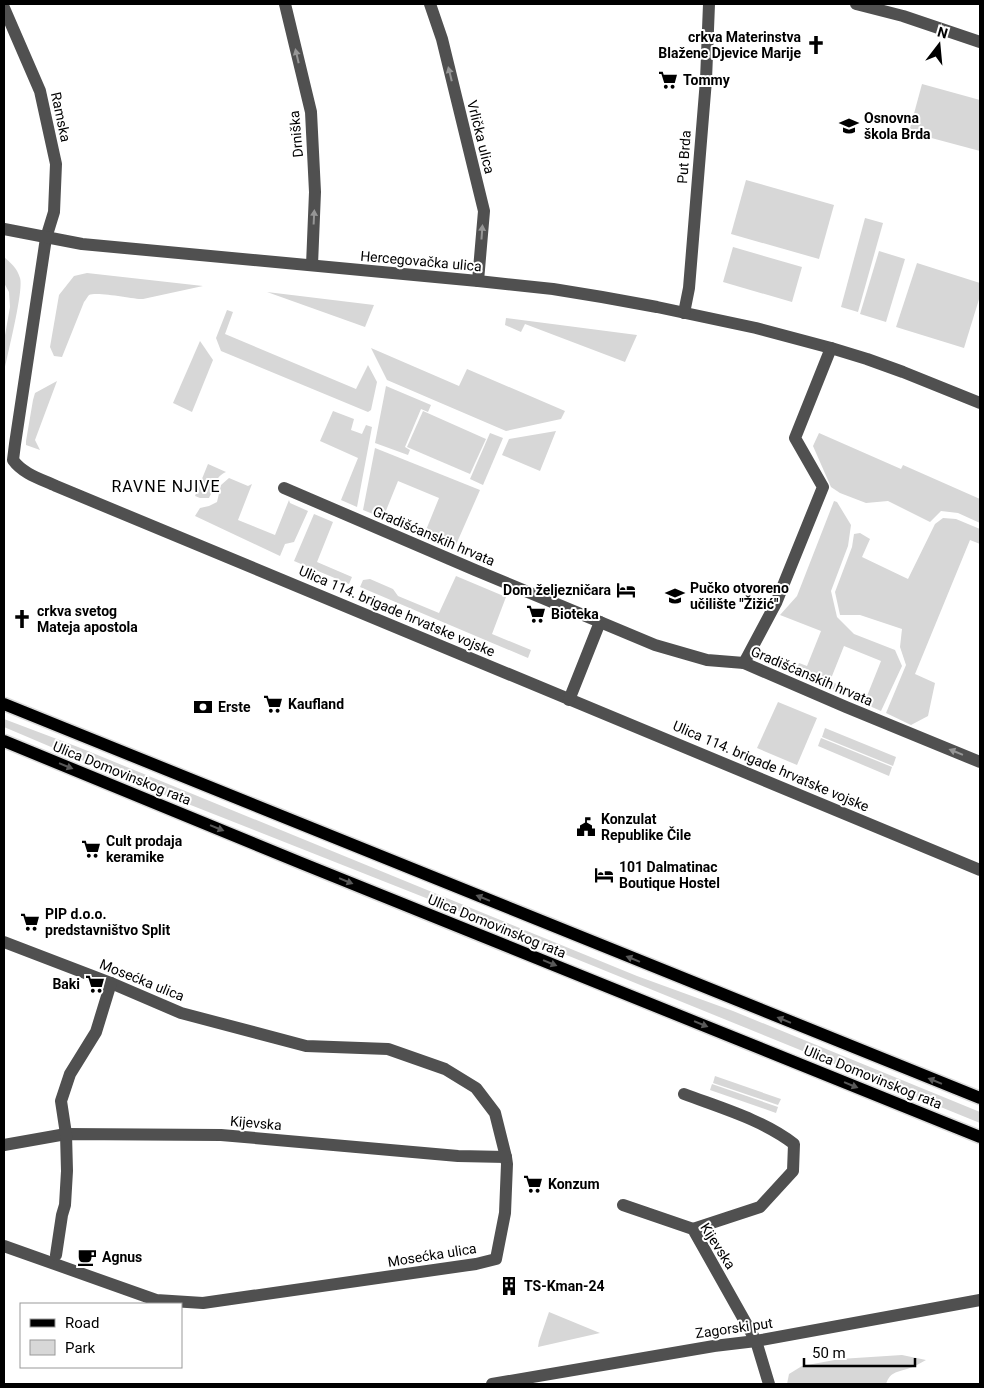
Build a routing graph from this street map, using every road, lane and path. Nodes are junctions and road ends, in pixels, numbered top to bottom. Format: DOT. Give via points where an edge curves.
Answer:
graph roads {
  1 [pos="284,4"];
  2 [pos="430,4"];
  3 [pos="709,4"];
  4 [pos="856,4"];
  5 [pos="4,8"];
  6 [pos="980,42"];
  7 [pos="4,229"];
  8 [pos="46,238"];
  9 [pos="312,265"];
  10 [pos="478,281"];
  11 [pos="684,313"];
  12 [pos="831,348"];
  13 [pos="980,403"];
  14 [pos="284,488"];
  15 [pos="600,622"];
  16 [pos="744,663"];
  17 [pos="569,700"];
  18 [pos="4,704"];
  19 [pos="4,741"];
  20 [pos="980,762"];
  21 [pos="980,870"];
  22 [pos="4,942"];
  23 [pos="111,983"];
  24 [pos="684,1094"];
  25 [pos="980,1098"];
  26 [pos="66,1134"];
  27 [pos="980,1137"];
  28 [pos="4,1145"];
  29 [pos="506,1157"];
  30 [pos="623,1205"];
  31 [pos="692,1229"];
  32 [pos="4,1246"];
  33 [pos="56,1255"];
  34 [pos="980,1300"];
  35 [pos="756,1341"];
  36 [pos="492,1384"];
  37 [pos="769,1384"];
  9 -- 1 [label="street, Drniška, one-way" via="315,192 311,112"];
  10 -- 2 [label="street, Vrlička ulica, one-way" via="484,211 442,39"];
  3 -- 11 [label="street, Put Brda" via="706,80 689,288"];
  4 -- 6 [label="street"];
  5 -- 8 [label="street, Ramska" via="40,91 56,164 54,212"];
  7 -- 8 [label="street, Hercegovačka ulica"];
  8 -- 9 [label="street, Hercegovačka ulica"];
  8 -- 17 [label="street, Ulica 114. brigade hrvatske vojske" via="13,460 18,466 56,486"];
  9 -- 10 [label="street, Hercegovačka ulica"];
  10 -- 11 [label="street, Hercegovačka ulica" via="552,289"];
  11 -- 12 [label="street, Hercegovačka ulica"];
  12 -- 13 [label="street, Hercegovačka ulica"];
  12 -- 16 [label="street" via="795,438 823,487 776,603"];
  14 -- 15 [label="street, Gradišćanskih hrvata"];
  15 -- 16 [label="street, Gradišćanskih hrvata" via="689,655"];
  15 -- 17 [label="street"];
  20 -- 16 [label="street, Gradišćanskih hrvata, one-way"];
  17 -- 21 [label="street, Ulica 114. brigade hrvatske vojske"];
  25 -- 18 [label="main road, Ulica Domovinskog rata, one-way"];
  19 -- 27 [label="main road, Ulica Domovinskog rata, one-way"];
  22 -- 23 [label="street, Mosećka ulica"];
  23 -- 26 [label="street" via="96,1032 70,1074 62,1101"];
  23 -- 29 [label="street, Mosećka ulica" via="181,1013 306,1046 388,1049 445,1069 476,1088 495,1113"];
  24 -- 31 [label="street" via="780,1133 794,1144 793,1171 760,1207"];
  26 -- 28 [label="street, Kijevska"];
  26 -- 29 [label="street, Kijevska" via="221,1135 458,1156"];
  26 -- 33 [label="street" via="65,1205"];
  29 -- 32 [label="street, Mosećka ulica" via="505,1213 496,1260 476,1264 203,1303 156,1300"];
  30 -- 31 [label="street, Kijevska"];
  31 -- 35 [label="street, Kijevska"];
  34 -- 35 [label="street, Zagorski put"];
  35 -- 36 [label="street, Zagorski put"];
  35 -- 37 [label="street, Kijevska"];
}
